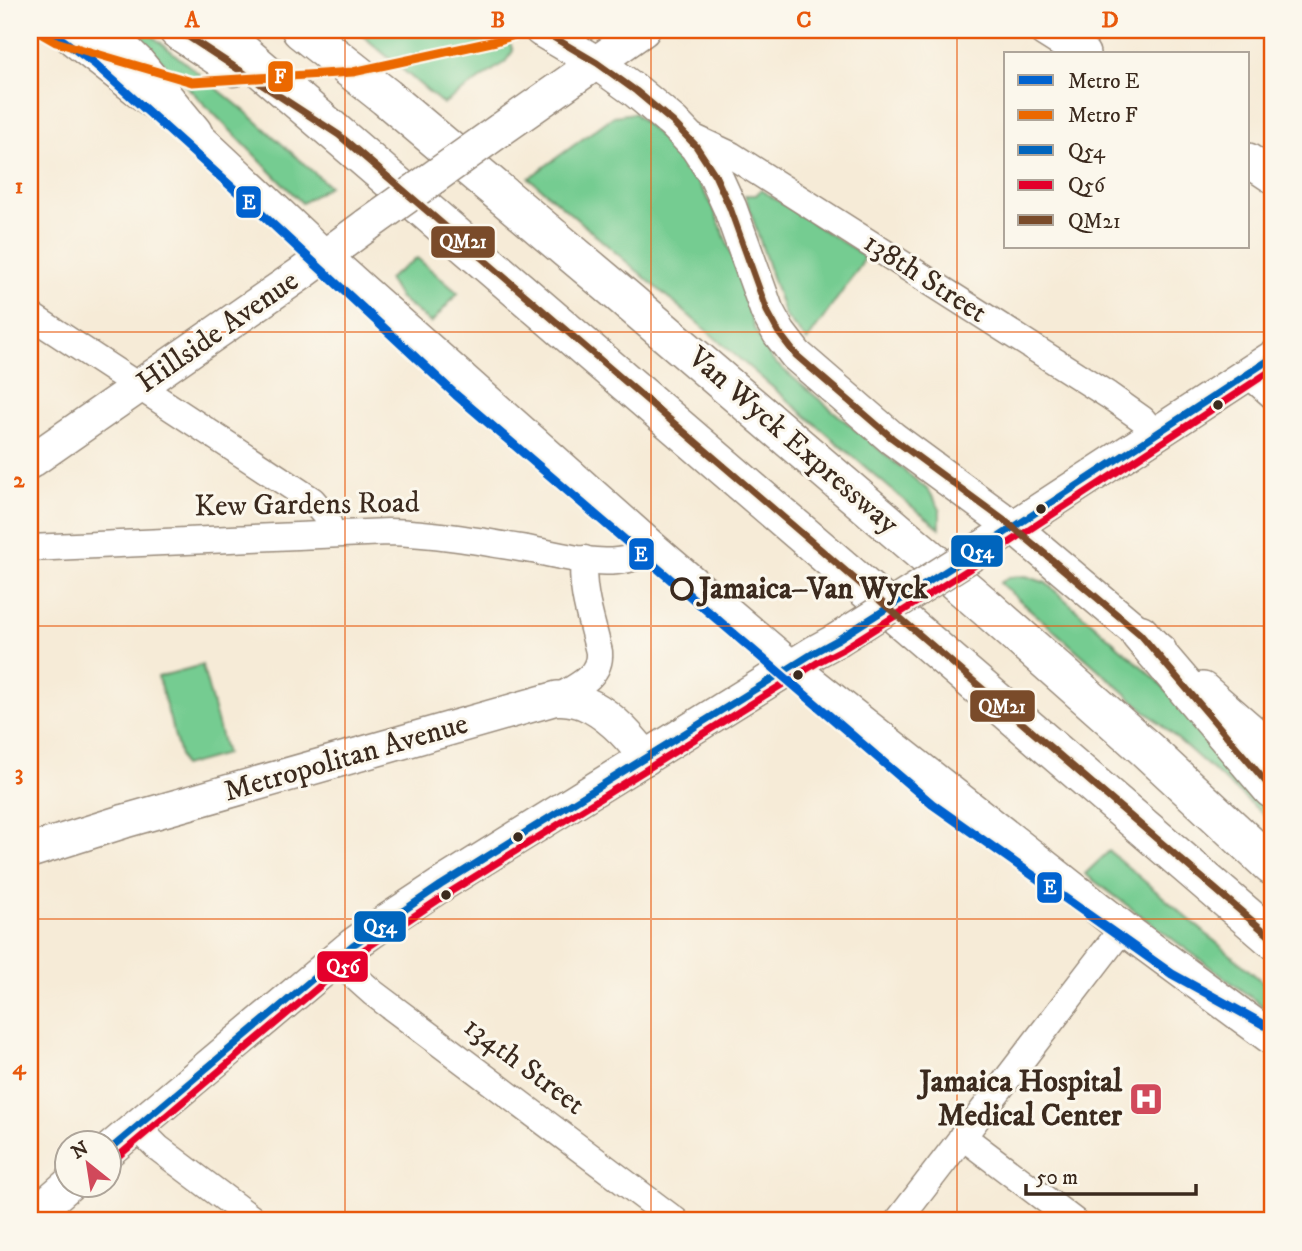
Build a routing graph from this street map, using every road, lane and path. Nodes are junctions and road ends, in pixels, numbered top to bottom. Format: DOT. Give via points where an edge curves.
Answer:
graph roads {
  1 [pos="62,30"];
  2 [pos="101,30"];
  3 [pos="178,30"];
  4 [pos="216,30"];
  5 [pos="301,30"];
  6 [pos="541,30"];
  7 [pos="643,30"];
  8 [pos="1045,30"];
  9 [pos="1080,52"];
  10 [pos="597,63"];
  11 [pos="193,133"];
  12 [pos="686,134"];
  13 [pos="339,135"];
  14 [pos="1250,161"];
  15 [pos="1272,176"];
  16 [pos="325,257"];
  17 [pos="30,315"];
  18 [pos="1264,376"];
  19 [pos="140,386"];
  20 [pos="1155,435"];
  21 [pos="30,462"];
  22 [pos="1013,527"];
  23 [pos="332,534"];
  24 [pos="30,548"];
  25 [pos="652,548"];
  26 [pos="584,559"];
  27 [pos="1140,634"];
  28 [pos="791,667"];
  29 [pos="557,698"];
  30 [pos="1272,749"];
  31 [pos="646,758"];
  32 [pos="1272,789"];
  33 [pos="30,851"];
  34 [pos="1272,866"];
  35 [pos="1122,928"];
  36 [pos="1272,938"];
  37 [pos="336,960"];
  38 [pos="1272,1038"];
  39 [pos="137,1127"];
  40 [pos="962,1136"];
  41 [pos="122,1139"];
  42 [pos="54,1198"];
  43 [pos="30,1218"];
  44 [pos="255,1221"];
  45 [pos="676,1221"];
  46 [pos="898,1221"];
  47 [pos="1074,1221"];
  1 -- 11 [label="main road"];
  2 -- 11 [label="highway"];
  3 -- 13 [label="highway"];
  4 -- 13 [label="highway"];
  5 -- 34 [label="highway, Van Wyck Expressway" via="626,299 987,608"];
  6 -- 10 [label="main road"];
  7 -- 10 [label="main road, Hillside Avenue"];
  8 -- 9 [label="main road"];
  10 -- 12 [label="main road"];
  10 -- 16 [label="main road, Hillside Avenue, bridge"];
  11 -- 16 [label="main road"];
  12 -- 20 [label="street, 138th Street" via="731,155 1097,388 1133,412"];
  12 -- 22 [label="main road" via="715,175 767,311 796,355 917,458"];
  13 -- 36 [label="highway"];
  14 -- 15 [label="main road"];
  16 -- 19 [label="main road, Hillside Avenue"];
  16 -- 25 [label="main road"];
  17 -- 19 [label="street"];
  18 -- 20 [label="main road"];
  19 -- 21 [label="main road, Hillside Avenue"];
  19 -- 23 [label="street" via="312,500 326,514"];
  20 -- 22 [label="main road"];
  22 -- 27 [label="main road"];
  22 -- 28 [label="main road, bridge"];
  23 -- 24 [label="street, Kew Gardens Road"];
  23 -- 26 [label="street, Kew Gardens Road" via="408,532"];
  25 -- 26 [label="street, Kew Gardens Road" via="626,560"];
  25 -- 28 [label="main road"];
  26 -- 29 [label="street" via="584,589 599,663 589,678"];
  27 -- 30 [label="main road"];
  27 -- 32 [label="highway"];
  28 -- 31 [label="main road"];
  28 -- 35 [label="main road"];
  29 -- 31 [label="main road" via="580,701 594,709 626,734"];
  29 -- 33 [label="main road, Metropolitan Avenue"];
  31 -- 37 [label="main road" via="387,920"];
  35 -- 38 [label="main road"];
  35 -- 40 [label="street"];
  37 -- 39 [label="main road"];
  37 -- 45 [label="street, 134th Street" via="373,993"];
  39 -- 41 [label="main road"];
  39 -- 44 [label="street"];
  40 -- 46 [label="street"];
  40 -- 47 [label="street"];
  42 -- 43 [label="main road"];
}
